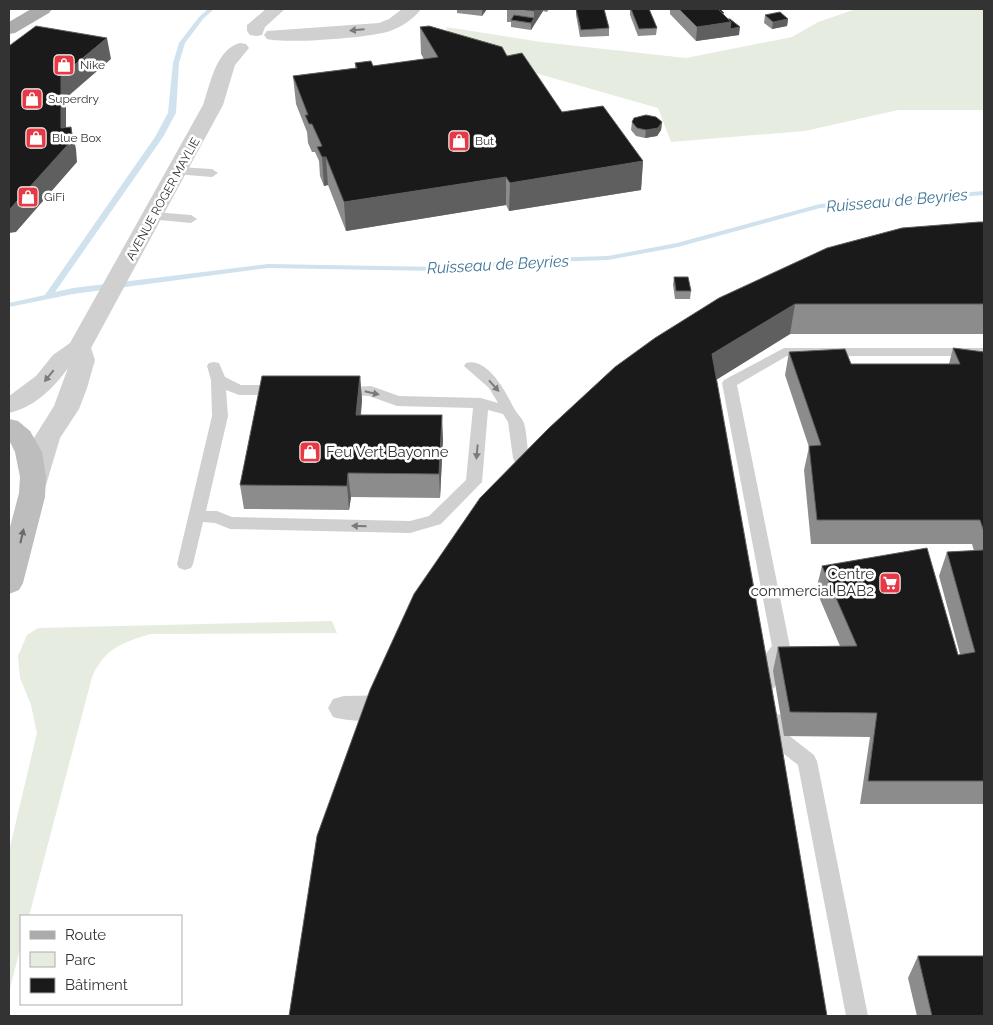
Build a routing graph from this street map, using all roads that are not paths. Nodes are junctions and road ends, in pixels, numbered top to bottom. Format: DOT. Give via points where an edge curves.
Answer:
graph roads {
  1 [pos="28,9"];
  2 [pos="42,9"];
  3 [pos="276,9"];
  4 [pos="412,9"];
  5 [pos="9,29"];
  6 [pos="259,42"];
  7 [pos="179,171"];
  8 [pos="212,173"];
  9 [pos="153,216"];
  10 [pos="191,219"];
  11 [pos="79,348"];
  12 [pos="984,352"];
  13 [pos="471,366"];
  14 [pos="239,390"];
  15 [pos="295,390"];
  16 [pos="324,391"];
  17 [pos="481,403"];
  18 [pos="9,405"];
  19 [pos="508,411"];
  20 [pos="220,416"];
  21 [pos="9,427"];
  22 [pos="521,458"];
  23 [pos="33,485"];
  24 [pos="196,516"];
  25 [pos="185,564"];
  26 [pos="9,583"];
  27 [pos="424,707"];
  28 [pos="344,708"];
  29 [pos="856,1016"];
  1 -- 5 [label="main road"];
  2 -- 5 [label="main road"];
  3 -- 6 [label="street, AVENUE ROGER MAYLIE" via="256,25"];
  4 -- 6 [label="street, one-way" via="382,28"];
  6 -- 7 [label="street, AVENUE ROGER MAYLIE" via="226,64 213,105"];
  7 -- 8 [label="lane"];
  7 -- 9 [label="street, AVENUE ROGER MAYLIE"];
  9 -- 10 [label="lane"];
  9 -- 11 [label="street, AVENUE ROGER MAYLIE"];
  11 -- 18 [label="street, AVENUE ROGER MAYLIE, one-way" via="62,360 44,382"];
  11 -- 23 [label="street" via="83,360 75,388 47,438"];
  12 -- 29 [label="lane" via="784,352 729,382 781,647 765,666 767,701 778,738 807,761"];
  13 -- 19 [label="lane, one-way" via="505,398"];
  14 -- 15 [label="lane"];
  14 -- 20 [label="lane"];
  14 -- 20 [label="lane" via="216,373"];
  16 -- 17 [label="lane, one-way" via="371,391 397,401"];
  17 -- 19 [label="lane"];
  17 -- 24 [label="lane, one-way" via="474,482 435,520 410,527 230,523 217,517"];
  19 -- 22 [label="lane" via="516,422"];
  20 -- 24 [label="lane"];
  21 -- 23 [label="street" via="24,441"];
  26 -- 23 [label="street, one-way"];
  24 -- 25 [label="lane"];
  27 -- 28 [label="street"];
}
